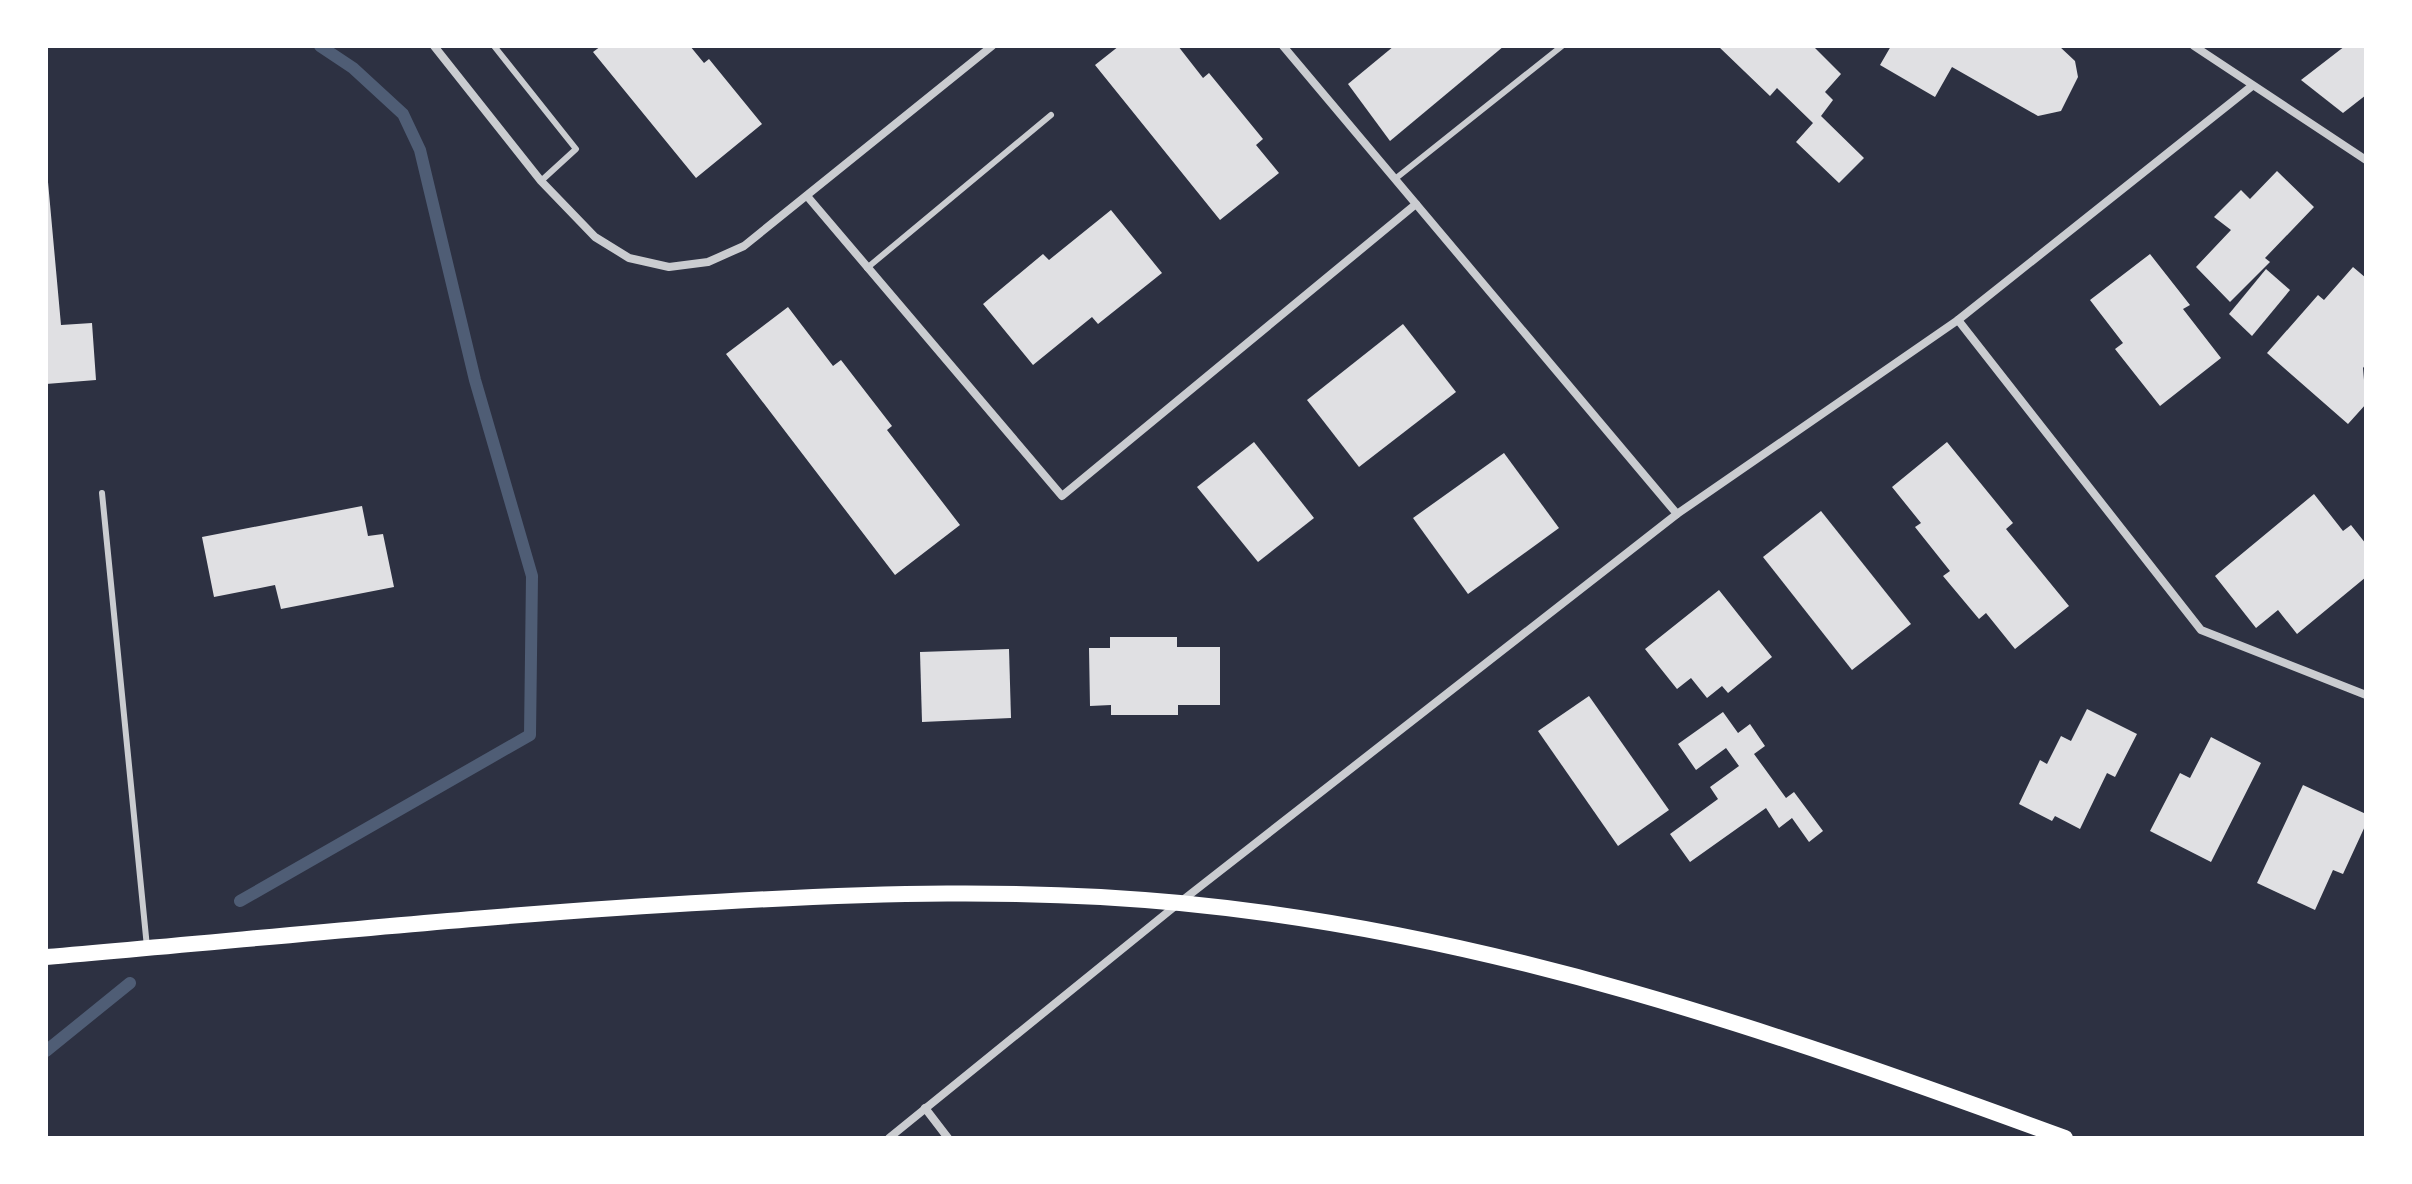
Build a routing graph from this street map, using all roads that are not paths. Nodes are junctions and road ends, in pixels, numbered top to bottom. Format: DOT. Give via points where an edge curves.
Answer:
graph roads {
  1 [pos="434,46"];
  2 [pos="494,46"];
  3 [pos="992,46"];
  4 [pos="1283,46"];
  5 [pos="1562,46"];
  6 [pos="2194,46"];
  7 [pos="2252,86"];
  8 [pos="1051,115"];
  9 [pos="2366,160"];
  10 [pos="1395,179"];
  11 [pos="541,181"];
  12 [pos="807,196"];
  13 [pos="1416,204"];
  14 [pos="867,268"];
  15 [pos="1958,320"];
  16 [pos="102,493"];
  17 [pos="1677,514"];
  18 [pos="2366,695"];
  19 [pos="1179,903"];
  20 [pos="147,949"];
  21 [pos="46,957"];
  22 [pos="925,1108"];
  23 [pos="889,1138"];
  24 [pos="948,1138"];
  25 [pos="2065,1138"];
  1 -- 11 [label="street"];
  2 -- 11 [label="lane" via="576,149"];
  3 -- 12 [label="street"];
  4 -- 10 [label="street"];
  5 -- 10 [label="lane"];
  6 -- 7 [label="street"];
  7 -- 9 [label="street"];
  7 -- 15 [label="street"];
  8 -- 14 [label="lane"];
  10 -- 13 [label="street"];
  11 -- 12 [label="street" via="595,237 629,258 669,267 708,262 744,246"];
  12 -- 14 [label="street"];
  13 -- 14 [label="street" via="1062,496"];
  13 -- 17 [label="street"];
  15 -- 17 [label="street"];
  15 -- 18 [label="street" via="2201,630"];
  16 -- 20 [label="lane"];
  17 -- 19 [label="street"];
  19 -- 20 [label="main road" via="1030,894 842,894 590,909"];
  19 -- 22 [label="street"];
  19 -- 25 [label="main road" via="1431,940 1551,968 1801,1043"];
  20 -- 21 [label="main road"];
  22 -- 23 [label="street"];
  22 -- 24 [label="street"];
}
